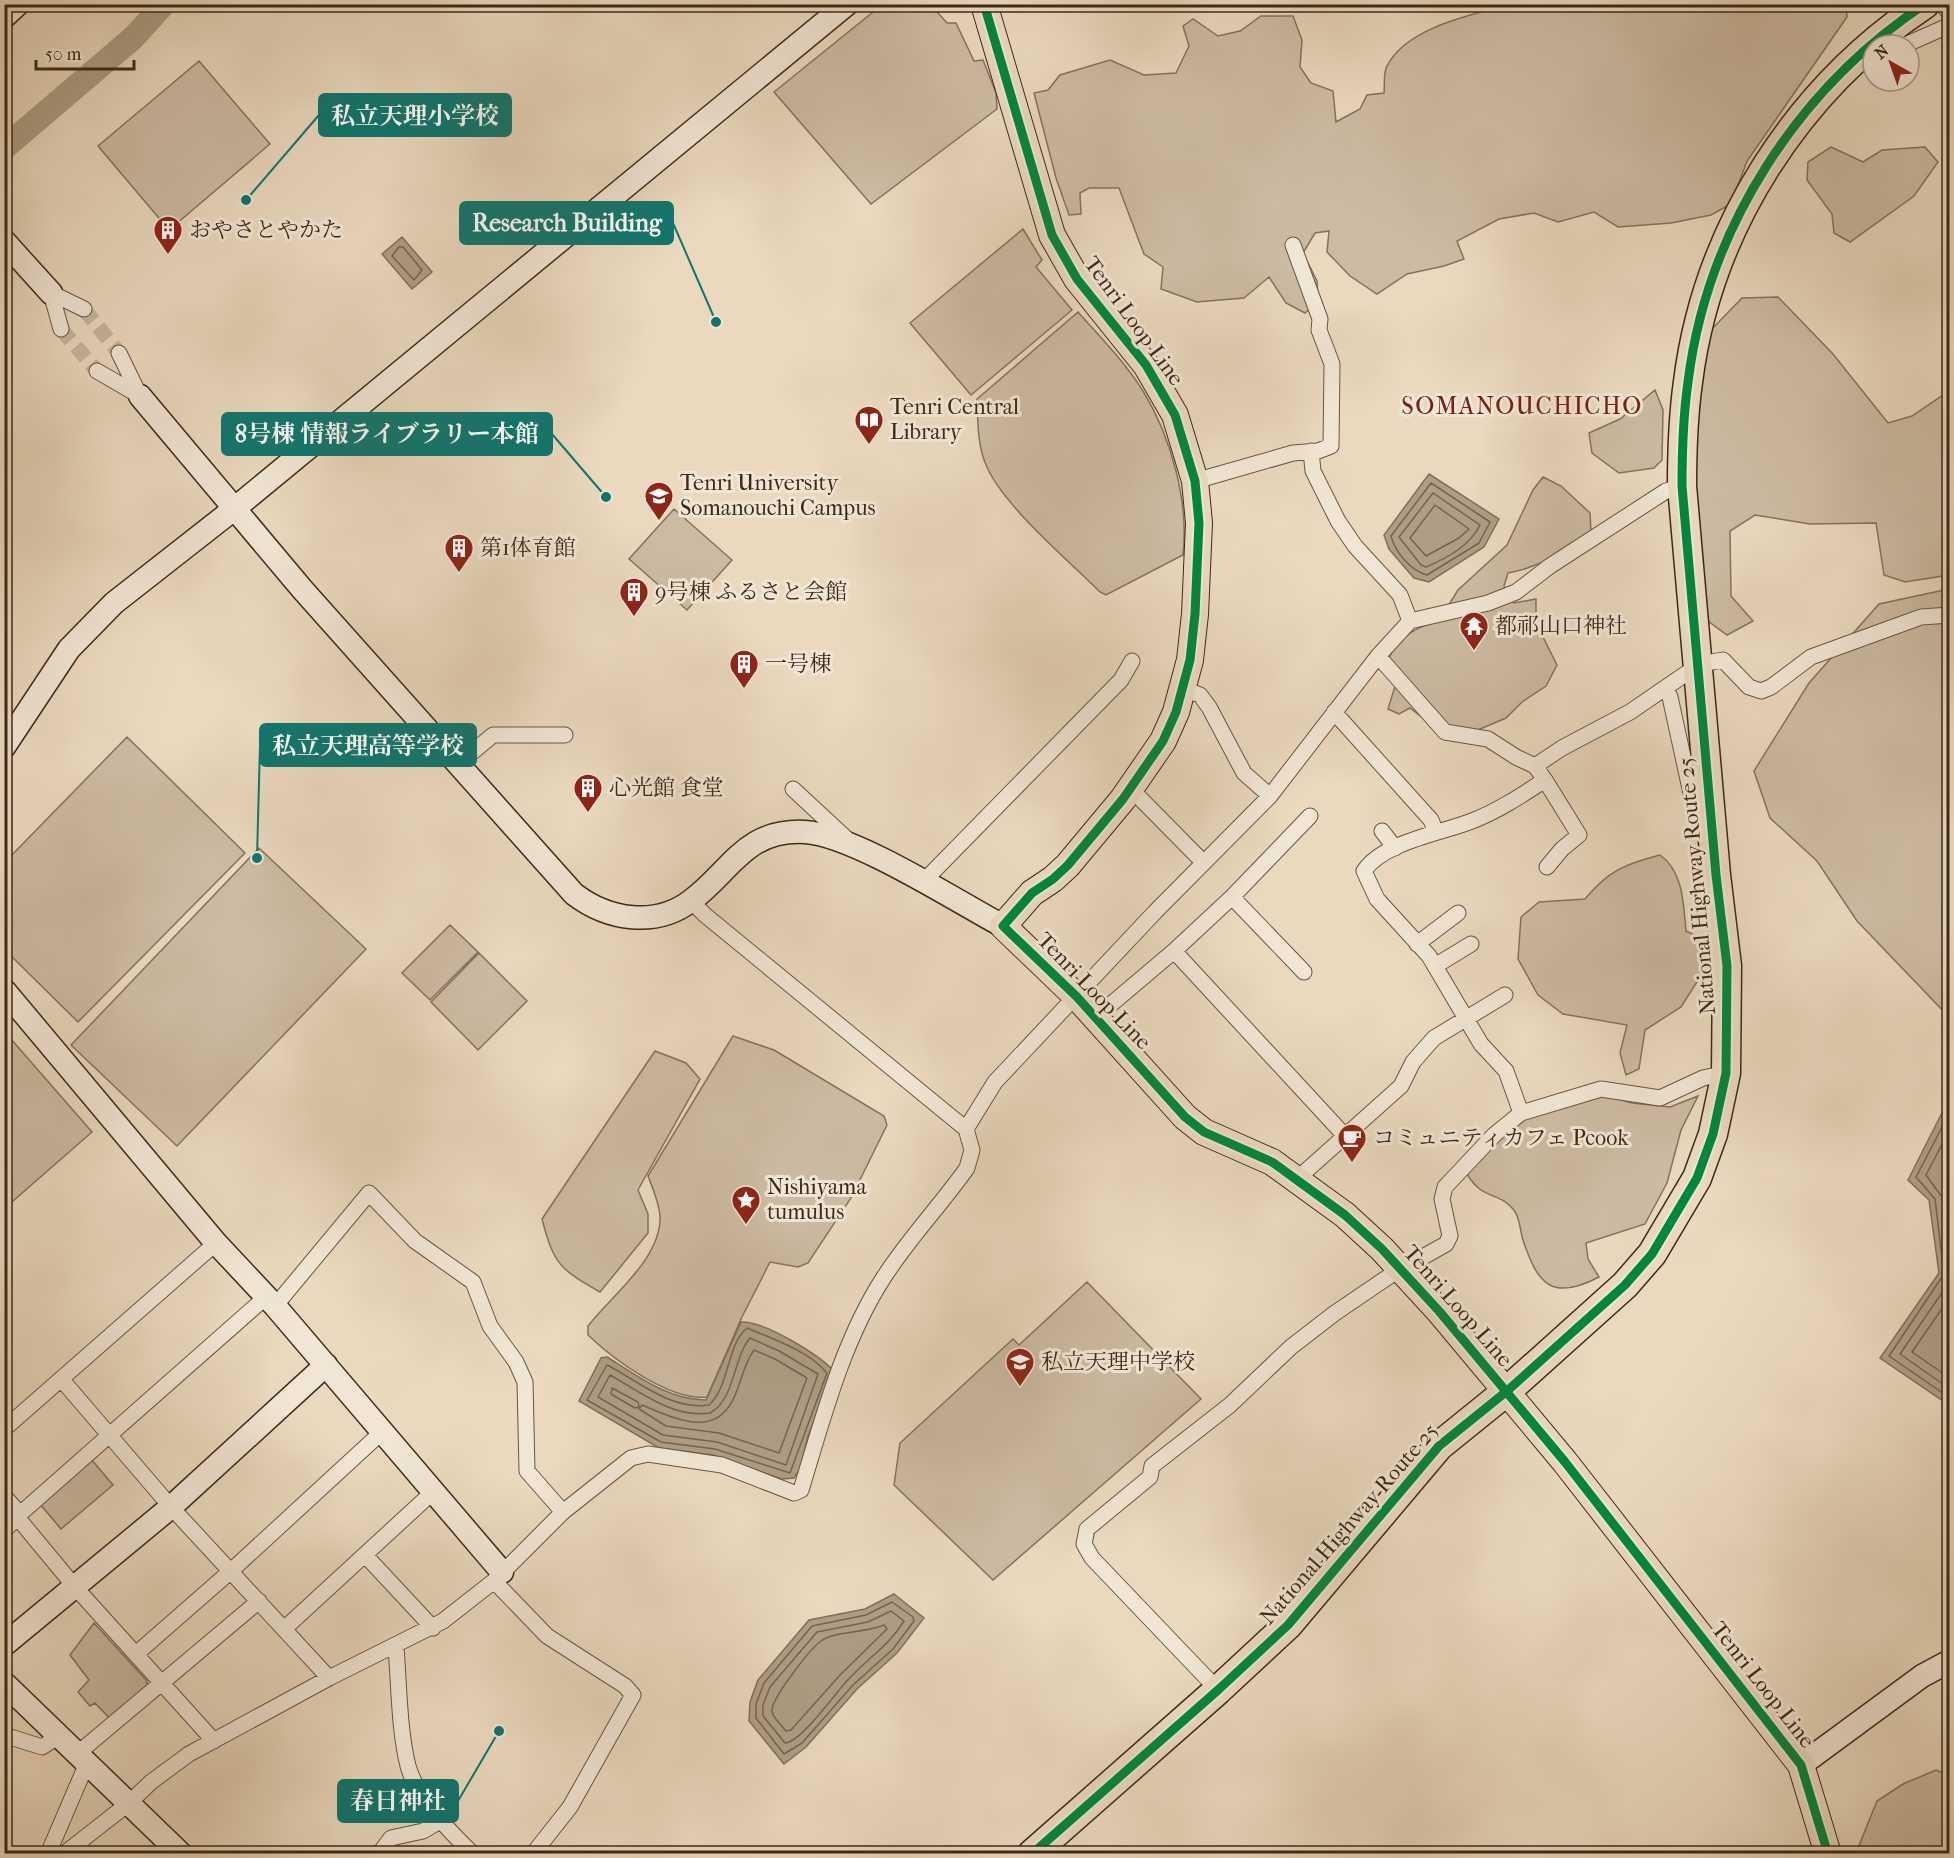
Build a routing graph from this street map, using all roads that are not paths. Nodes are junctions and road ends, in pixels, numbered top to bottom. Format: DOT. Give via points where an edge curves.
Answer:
graph roads {
  1 [pos="18,4"];
  2 [pos="847,4"];
  3 [pos="984,4"];
  4 [pos="1925,4"];
  5 [pos="1942,4"];
  6 [pos="1950,14"];
  7 [pos="4,17"];
  8 [pos="1950,25"];
  9 [pos="1888,33"];
  10 [pos="1921,38"];
  11 [pos="1861,55"];
  12 [pos="4,241"];
  13 [pos="1293,245"];
  14 [pos="51,293"];
  15 [pos="84,309"];
  16 [pos="61,329"];
  17 [pos="118,353"];
  18 [pos="97,371"];
  19 [pos="140,396"];
  20 [pos="1311,452"];
  21 [pos="1195,481"];
  22 [pos="1682,486"];
  23 [pos="234,509"];
  24 [pos="1950,615"];
  25 [pos="1410,621"];
  26 [pos="1378,656"];
  27 [pos="1132,661"];
  28 [pos="1700,664"];
  29 [pos="1665,688"];
  30 [pos="1184,689"];
  31 [pos="1334,712"];
  32 [pos="565,735"];
  33 [pos="4,747"];
  34 [pos="458,764"];
  35 [pos="1535,766"];
  36 [pos="1545,780"];
  37 [pos="793,789"];
  38 [pos="1131,789"];
  39 [pos="1270,796"];
  40 [pos="1710,803"];
  41 [pos="1310,816"];
  42 [pos="1382,831"];
  43 [pos="1436,832"];
  44 [pos="1395,848"];
  45 [pos="858,849"];
  46 [pos="1204,863"];
  47 [pos="1547,867"];
  48 [pos="922,883"];
  49 [pos="1232,897"];
  50 [pos="692,901"];
  51 [pos="1458,913"];
  52 [pos="1003,926"];
  53 [pos="1416,944"];
  54 [pos="1471,944"];
  55 [pos="1174,951"];
  56 [pos="1435,966"];
  57 [pos="1304,972"];
  58 [pos="4,990"];
  59 [pos="1505,995"];
  60 [pos="1077,997"];
  61 [pos="1096,1017"];
  62 [pos="1465,1017"];
  63 [pos="1726,1073"];
  64 [pos="1521,1113"];
  65 [pos="966,1129"];
  66 [pos="1346,1137"];
  67 [pos="1297,1179"];
  68 [pos="216,1243"];
  69 [pos="1401,1270"];
  70 [pos="271,1302"];
  71 [pos="326,1365"];
  72 [pos="62,1380"];
  73 [pos="1507,1391"];
  74 [pos="4,1429"];
  75 [pos="383,1431"];
  76 [pos="108,1436"];
  77 [pos="434,1491"];
  78 [pos="4,1496"];
  79 [pos="171,1507"];
  80 [pos="563,1512"];
  81 [pos="18,1516"];
  82 [pos="4,1531"];
  83 [pos="365,1555"];
  84 [pos="232,1570"];
  85 [pos="498,1576"];
  86 [pos="75,1587"];
  87 [pos="260,1601"];
  88 [pos="433,1628"];
  89 [pos="284,1629"];
  90 [pos="4,1645"];
  91 [pos="396,1647"];
  92 [pos="136,1654"];
  93 [pos="1950,1660"];
  94 [pos="329,1678"];
  95 [pos="4,1683"];
  96 [pos="162,1683"];
  97 [pos="1218,1690"];
  98 [pos="4,1735"];
  99 [pos="59,1736"];
  100 [pos="214,1741"];
  101 [pos="82,1758"];
  102 [pos="1801,1765"];
  103 [pos="129,1803"];
  104 [pos="442,1820"];
  105 [pos="48,1854"];
  106 [pos="64,1854"];
  107 [pos="181,1854"];
  108 [pos="379,1854"];
  109 [pos="473,1854"];
  110 [pos="533,1854"];
  111 [pos="1032,1854"];
  112 [pos="1828,1854"];
  1 -- 7 [label="street"];
  2 -- 23 [label="street"];
  3 -- 21 [label="main road, Tenri Loop Line" via="1052,235 1077,279 1162,390 1175,415"];
  4 -- 9 [label="highway, National Highway Route 25"];
  5 -- 6 [label="street"];
  8 -- 10 [label="street"];
  11 -- 22 [label="highway, National Highway Route 25" via="1841,72 1781,142 1730,233 1710,284 1688,380"];
  12 -- 14 [label="street"];
  13 -- 20 [label="street" via="1332,364 1331,446"];
  14 -- 15 [label="street"];
  14 -- 16 [label="street"];
  17 -- 19 [label="street"];
  18 -- 19 [label="street"];
  19 -- 23 [label="street"];
  20 -- 21 [label="street" via="1293,453"];
  20 -- 25 [label="street" via="1313,471 1338,521 1355,546 1400,595"];
  21 -- 30 [label="main road, Tenri Loop Line" via="1199,523 1196,604"];
  22 -- 25 [label="street" via="1647,504 1516,592 1488,603"];
  22 -- 28 [label="highway, National Highway Route 25"];
  23 -- 33 [label="street" via="90,625 50,675"];
  23 -- 34 [label="street"];
  24 -- 28 [label="street" via="1921,617 1811,657 1761,691 1749,687 1723,660"];
  25 -- 26 [label="street"];
  26 -- 31 [label="street"];
  26 -- 35 [label="street" via="1445,732 1488,739"];
  27 -- 48 [label="street" via="1121,680"];
  28 -- 29 [label="street"];
  28 -- 40 [label="highway, National Highway Route 25"];
  29 -- 35 [label="street"];
  29 -- 40 [label="street" via="1692,798 1698,803"];
  30 -- 38 [label="main road, Tenri Loop Line" via="1163,741"];
  30 -- 39 [label="street" via="1200,695 1244,773"];
  31 -- 39 [label="street"];
  31 -- 43 [label="street" via="1431,820"];
  32 -- 34 [label="street" via="493,735"];
  34 -- 50 [label="street" via="574,894 590,906 639,919 661,915"];
  35 -- 36 [label="street"];
  36 -- 43 [label="street" via="1473,821"];
  36 -- 47 [label="street" via="1579,835"];
  37 -- 45 [label="street"];
  38 -- 46 [label="street"];
  38 -- 52 [label="main road, Tenri Loop Line" via="1061,873 1032,893"];
  39 -- 46 [label="street"];
  40 -- 63 [label="highway, National Highway Route 25" via="1727,966"];
  41 -- 49 [label="street"];
  42 -- 44 [label="street"];
  43 -- 44 [label="street"];
  44 -- 53 [label="street" via="1364,871 1377,899"];
  45 -- 48 [label="street"];
  45 -- 50 [label="street" via="828,836 785,833 759,841 740,852"];
  46 -- 60 [label="street"];
  48 -- 52 [label="street"];
  49 -- 55 [label="street"];
  49 -- 57 [label="street"];
  50 -- 65 [label="street"];
  51 -- 53 [label="street"];
  52 -- 60 [label="main road, Tenri Loop Line"];
  53 -- 56 [label="street"];
  54 -- 56 [label="street"];
  55 -- 61 [label="street"];
  55 -- 66 [label="street"];
  56 -- 62 [label="street"];
  58 -- 68 [label="street"];
  59 -- 62 [label="street"];
  60 -- 61 [label="main road, Tenri Loop Line"];
  60 -- 65 [label="street" via="995,1082"];
  61 -- 67 [label="main road, Tenri Loop Line" via="1190,1121"];
  62 -- 64 [label="street" via="1481,1044 1506,1071"];
  62 -- 66 [label="street" via="1434,1038 1413,1062 1401,1086"];
  63 -- 64 [label="street" via="1703,1078 1660,1098 1601,1089"];
  63 -- 73 [label="highway, National Highway Route 25" via="1713,1134 1697,1178 1652,1254 1624,1285"];
  64 -- 69 [label="street" via="1444,1187 1442,1199 1450,1236 1446,1244"];
  65 -- 80 [label="street" via="972,1150 967,1168 883,1278 853,1337 801,1490 794,1493 722,1465 648,1454 631,1458"];
  66 -- 67 [label="street"];
  67 -- 69 [label="main road, Tenri Loop Line" via="1359,1227"];
  68 -- 70 [label="street"];
  68 -- 72 [label="street"];
  69 -- 73 [label="main road, Tenri Loop Line"];
  69 -- 97 [label="street" via="1292,1347 1230,1405 1152,1466 1150,1477 1087,1529 1084,1544 1092,1558"];
  70 -- 71 [label="street"];
  70 -- 76 [label="street"];
  70 -- 80 [label="street" via="369,1193 415,1241 473,1282 490,1326 525,1382 527,1471"];
  71 -- 75 [label="street"];
  71 -- 79 [label="street"];
  72 -- 74 [label="street"];
  72 -- 76 [label="street"];
  73 -- 97 [label="highway, National Highway Route 25" via="1440,1446 1314,1597"];
  73 -- 102 [label="main road, Tenri Loop Line"];
  75 -- 77 [label="street"];
  75 -- 84 [label="street"];
  76 -- 79 [label="street"];
  76 -- 81 [label="street"];
  77 -- 83 [label="street"];
  77 -- 85 [label="street"];
  78 -- 81 [label="street"];
  79 -- 84 [label="street"];
  79 -- 86 [label="street"];
  80 -- 85 [label="street"];
  81 -- 82 [label="street"];
  81 -- 86 [label="street"];
  83 -- 88 [label="street"];
  83 -- 89 [label="street"];
  84 -- 87 [label="street"];
  84 -- 92 [label="street"];
  85 -- 88 [label="street"];
  85 -- 110 [label="street" via="547,1636 626,1686 633,1695 570,1807"];
  86 -- 90 [label="street"];
  86 -- 92 [label="street"];
  87 -- 89 [label="street"];
  87 -- 96 [label="street"];
  88 -- 91 [label="street"];
  89 -- 94 [label="street"];
  91 -- 94 [label="street"];
  91 -- 104 [label="street" via="408,1766 417,1786"];
  92 -- 96 [label="street"];
  93 -- 102 [label="street" via="1922,1676"];
  94 -- 100 [label="street"];
  95 -- 99 [label="street"];
  96 -- 100 [label="street"];
  96 -- 101 [label="street"];
  97 -- 111 [label="highway, National Highway Route 25"];
  98 -- 99 [label="street" via="42,1747"];
  99 -- 101 [label="street"];
  100 -- 103 [label="street" via="189,1754"];
  101 -- 103 [label="street"];
  101 -- 105 [label="street"];
  102 -- 112 [label="main road, Tenri Loop Line"];
  103 -- 106 [label="street"];
  103 -- 107 [label="street"];
  104 -- 108 [label="street" via="423,1831 391,1838"];
  104 -- 109 [label="street"];
}
